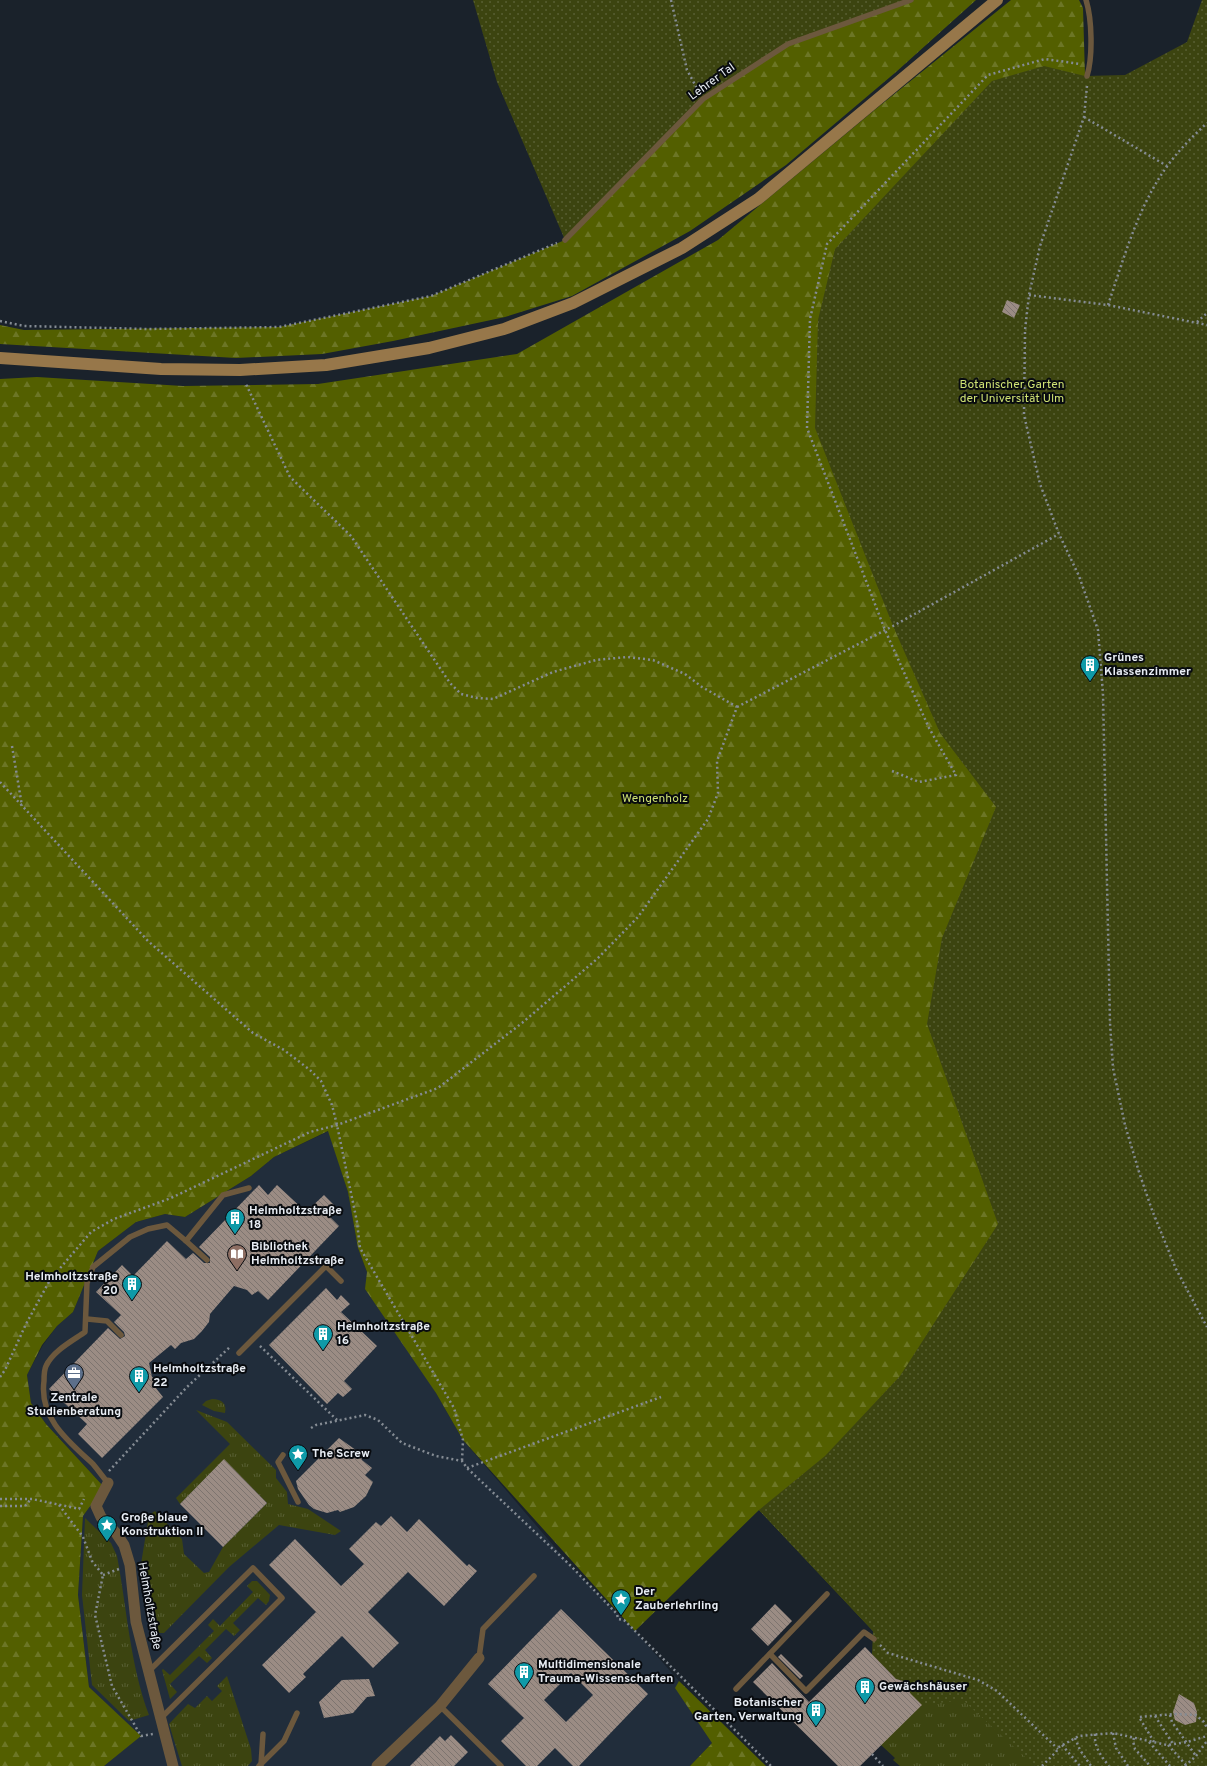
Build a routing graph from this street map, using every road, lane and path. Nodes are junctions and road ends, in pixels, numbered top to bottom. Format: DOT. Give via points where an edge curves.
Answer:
graph roads {
  1 [pos="671,0"];
  2 [pos="911,0"];
  3 [pos="997,0"];
  4 [pos="1086,0"];
  5 [pos="1090,66"];
  6 [pos="1087,76"];
  7 [pos="703,99"];
  8 [pos="1084,117"];
  9 [pos="1207,123"];
  10 [pos="1167,166"];
  11 [pos="565,240"];
  12 [pos="1029,295"];
  13 [pos="1108,305"];
  14 [pos="1207,313"];
  15 [pos="0,321"];
  16 [pos="1197,323"];
  17 [pos="1207,325"];
  18 [pos="0,358"];
  19 [pos="240,370"];
  20 [pos="1059,534"];
  21 [pos="885,630"];
  22 [pos="737,707"];
  23 [pos="12,746"];
  24 [pos="892,771"];
  25 [pos="0,782"];
  26 [pos="22,807"];
  27 [pos="337,1126"];
  28 [pos="249,1188"];
  29 [pos="186,1241"];
  30 [pos="207,1260"];
  31 [pos="341,1281"];
  32 [pos="86,1319"];
  33 [pos="1207,1327"];
  34 [pos="121,1335"];
  35 [pos="246,1347"];
  36 [pos="239,1353"];
  37 [pos="661,1396"];
  38 [pos="338,1421"];
  39 [pos="311,1428"];
  40 [pos="283,1455"];
  41 [pos="462,1461"];
  42 [pos="467,1468"];
  43 [pos="106,1480"];
  44 [pos="86,1497"];
  45 [pos="0,1499"];
  46 [pos="30,1499"];
  47 [pos="298,1502"];
  48 [pos="58,1505"];
  49 [pos="0,1506"];
  50 [pos="96,1506"];
  51 [pos="80,1509"];
  52 [pos="534,1576"];
  53 [pos="828,1594"];
  54 [pos="874,1639"];
  55 [pos="770,1654"];
  56 [pos="479,1658"];
  57 [pos="148,1672"];
  58 [pos="736,1689"];
  59 [pos="440,1706"];
  60 [pos="298,1713"];
  61 [pos="1170,1715"];
  62 [pos="1155,1716"];
  63 [pos="160,1719"];
  64 [pos="1207,1728"];
  65 [pos="1112,1733"];
  66 [pos="263,1734"];
  67 [pos="1095,1734"];
  68 [pos="140,1736"];
  69 [pos="1207,1736"];
  70 [pos="1075,1738"];
  71 [pos="1134,1738"];
  72 [pos="1207,1740"];
  73 [pos="1148,1741"];
  74 [pos="1154,1742"];
  75 [pos="1187,1742"];
  76 [pos="1173,1744"];
  77 [pos="1062,1745"];
  78 [pos="1168,1745"];
  79 [pos="1058,1749"];
  80 [pos="872,1754"];
  81 [pos="1196,1756"];
  82 [pos="260,1765"];
  83 [pos="172,1766"];
  84 [pos="377,1766"];
  85 [pos="502,1766"];
  86 [pos="771,1766"];
  87 [pos="883,1766"];
  88 [pos="1042,1766"];
  89 [pos="1080,1766"];
  90 [pos="1091,1766"];
  91 [pos="1109,1766"];
  92 [pos="1128,1766"];
  93 [pos="1150,1766"];
  94 [pos="1170,1766"];
  95 [pos="1186,1766"];
  1 -- 7 [label="path" via="687,70"];
  2 -- 7 [label="lane, Lehrer Tal" via="788,44"];
  3 -- 19 [label="street" via="758,199 682,248 573,303 504,329 429,348 326,365"];
  4 -- 5 [label="lane"];
  5 -- 6 [label="lane"];
  5 -- 21 [label="path" via="1045,59 988,75 827,244 810,319 807,428"];
  6 -- 8 [label="path"];
  7 -- 11 [label="lane, Lehrer Tal"];
  8 -- 10 [label="path"];
  8 -- 12 [label="path" via="1040,246"];
  9 -- 10 [label="path"];
  10 -- 13 [label="path" via="1138,219"];
  11 -- 15 [label="path" via="431,296 279,327 148,329 24,326"];
  12 -- 13 [label="path"];
  12 -- 20 [label="path" via="1024,330 1024,415 1040,484"];
  13 -- 16 [label="path"];
  14 -- 16 [label="path"];
  16 -- 17 [label="path"];
  18 -- 19 [label="street" via="161,369"];
  19 -- 22 [label="path" via="290,477 351,536 450,683 461,694 476,698 492,698 553,672 596,660 627,657 653,660 685,674"];
  20 -- 21 [label="path"];
  20 -- 33 [label="path" via="1080,576 1098,630 1103,694 1113,1068 1125,1125 1152,1210 1176,1269"];
  21 -- 22 [label="path"];
  21 -- 24 [label="path" via="929,728 956,775 919,782"];
  22 -- 27 [label="path" via="717,761 718,793 708,820 638,917 597,959 522,1023 438,1088"];
  23 -- 26 [label="path"];
  25 -- 26 [label="path"];
  26 -- 27 [label="path" via="148,941 253,1033 284,1050 321,1081 332,1105"];
  27 -- 41 [label="path" via="360,1248 454,1408 463,1440"];
  28 -- 29 [label="lane" via="223,1195"];
  29 -- 30 [label="lane"];
  29 -- 32 [label="lane" via="167,1225 148,1229 130,1237 107,1254 93,1267 87,1283"];
  31 -- 35 [label="lane" via="326,1266"];
  32 -- 34 [label="lane" via="107,1321"];
  32 -- 43 [label="lane" via="85,1332 54,1354 45,1366 44,1403 61,1434"];
  35 -- 36 [label="lane"];
  35 -- 38 [label="path" via="256,1343"];
  35 -- 43 [label="path" via="238,1338 187,1387"];
  37 -- 42 [label="path"];
  38 -- 39 [label="path"];
  38 -- 41 [label="path" via="365,1415 378,1420 402,1443 436,1456"];
  40 -- 47 [label="lane" via="278,1462"];
  41 -- 42 [label="path"];
  42 -- 86 [label="path" via="571,1566 617,1614 618,1619 624,1620"];
  43 -- 50 [label="street"];
  44 -- 51 [label="path"];
  45 -- 46 [label="path"];
  46 -- 48 [label="path"];
  46 -- 49 [label="path" via="25,1506"];
  48 -- 51 [label="path"];
  48 -- 68 [label="path" via="83,1536 92,1561 103,1575 95,1615 112,1686"];
  50 -- 51 [label="path"];
  50 -- 57 [label="street, Helmholtzstraße" via="101,1517 124,1545 130,1565 136,1622"];
  52 -- 56 [label="lane" via="483,1629"];
  53 -- 55 [label="lane"];
  54 -- 55 [label="lane" via="864,1632 806,1691"];
  54 -- 79 [label="path" via="888,1653 978,1680 997,1691"];
  55 -- 58 [label="lane"];
  56 -- 59 [label="street"];
  57 -- 63 [label="street, Helmholtzstraße"];
  57 -- 63 [label="lane" via="253,1568 282,1598"];
  59 -- 84 [label="street"];
  59 -- 85 [label="lane"];
  60 -- 82 [label="lane" via="284,1741"];
  61 -- 62 [label="path"];
  61 -- 64 [label="path" via="1196,1714"];
  61 -- 75 [label="path" via="1172,1722"];
  62 -- 74 [label="path" via="1139,1717"];
  62 -- 76 [label="path"];
  63 -- 83 [label="street, Helmholtzstraße"];
  65 -- 67 [label="path"];
  65 -- 71 [label="path"];
  65 -- 92 [label="path" via="1116,1748"];
  66 -- 82 [label="lane"];
  67 -- 70 [label="path"];
  67 -- 91 [label="path" via="1097,1748"];
  69 -- 75 [label="path"];
  70 -- 77 [label="path"];
  70 -- 90 [label="path"];
  71 -- 73 [label="path"];
  71 -- 93 [label="path" via="1132,1741 1135,1748"];
  72 -- 81 [label="path"];
  73 -- 74 [label="path"];
  73 -- 94 [label="path"];
  74 -- 78 [label="path"];
  75 -- 76 [label="path"];
  75 -- 81 [label="path"];
  76 -- 78 [label="path"];
  77 -- 79 [label="path"];
  77 -- 89 [label="path"];
  78 -- 95 [label="path"];
  79 -- 88 [label="path"];
  80 -- 87 [label="path"];
  81 -- 95 [label="path"];
}
